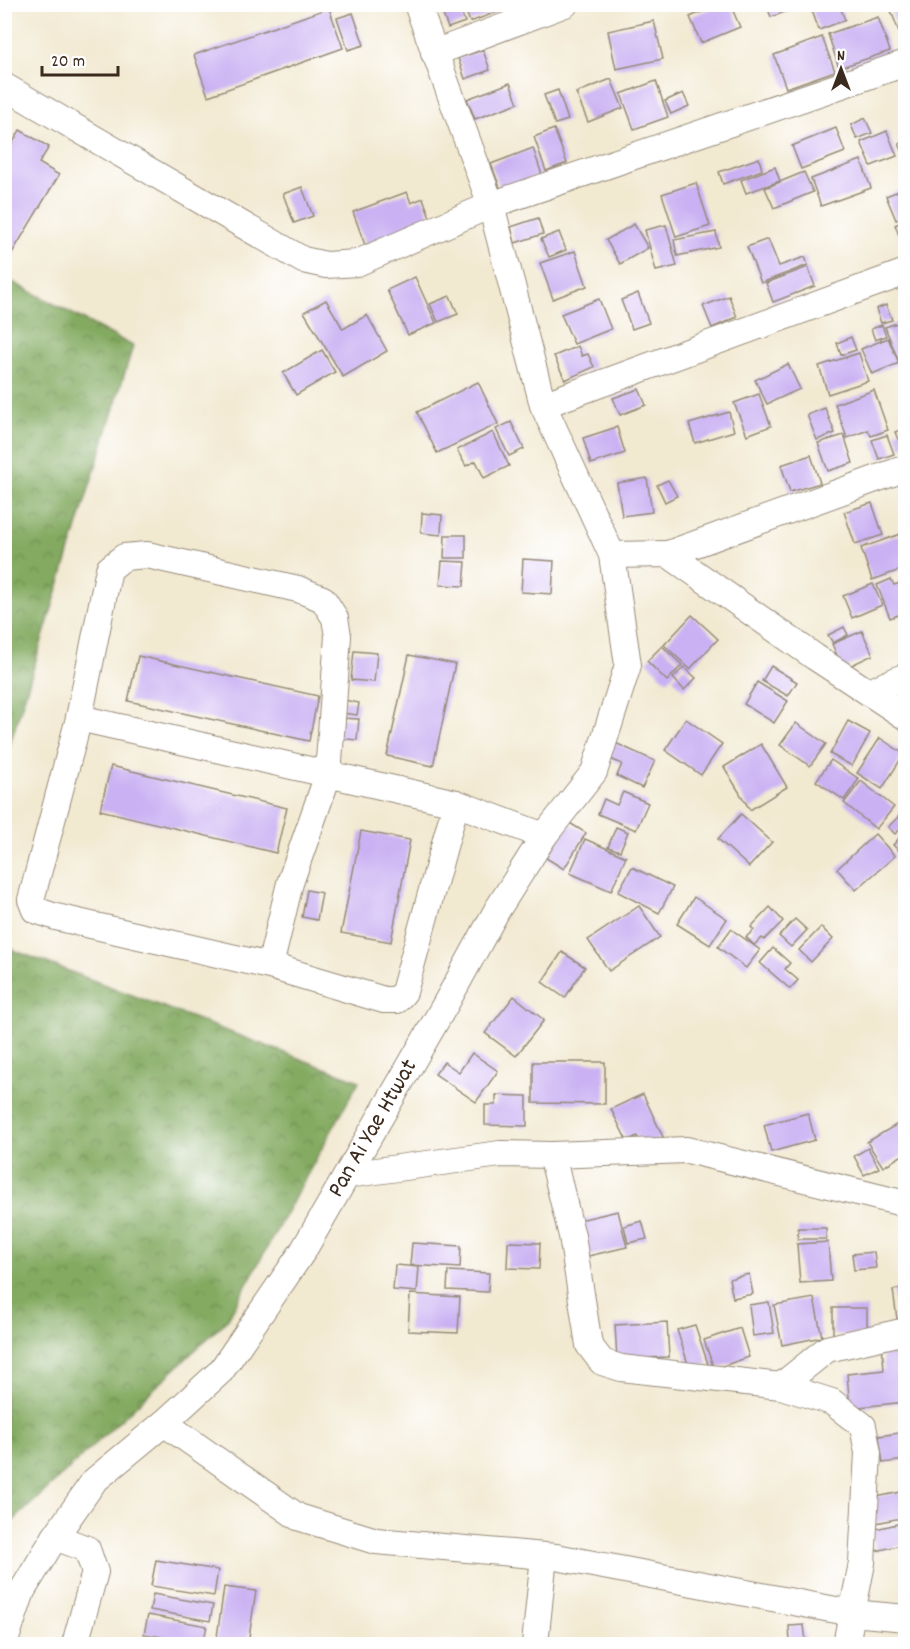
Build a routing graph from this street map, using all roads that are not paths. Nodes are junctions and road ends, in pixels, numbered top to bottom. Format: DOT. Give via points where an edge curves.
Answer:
graph roads {
  1 [pos="417,4"];
  2 [pos="565,4"];
  3 [pos="434,53"];
  4 [pos="906,63"];
  5 [pos="4,86"];
  6 [pos="491,205"];
  7 [pos="906,272"];
  8 [pos="543,405"];
  9 [pos="906,468"];
  10 [pos="668,554"];
  11 [pos="612,555"];
  12 [pos="906,676"];
  13 [pos="869,692"];
  14 [pos="906,717"];
  15 [pos="79,718"];
  16 [pos="328,775"];
  17 [pos="456,803"];
  18 [pos="544,836"];
  19 [pos="270,966"];
  20 [pos="552,1155"];
  21 [pos="347,1175"];
  22 [pos="906,1204"];
  23 [pos="906,1331"];
  24 [pos="781,1386"];
  25 [pos="164,1423"];
  26 [pos="55,1537"];
  27 [pos="544,1556"];
  28 [pos="852,1613"];
  29 [pos="906,1618"];
  30 [pos="4,1644"];
  31 [pos="75,1644"];
  32 [pos="535,1644"];
  33 [pos="846,1644"];
  1 -- 3 [label="street, Pan Ai Yae Htwat"];
  2 -- 3 [label="street"];
  3 -- 6 [label="street, Pan Ai Yae Htwat"];
  4 -- 6 [label="street"];
  5 -- 6 [label="street" via="303,260 326,265 357,262"];
  6 -- 8 [label="street, Pan Ai Yae Htwat"];
  7 -- 8 [label="street"];
  8 -- 11 [label="street, Pan Ai Yae Htwat"];
  9 -- 10 [label="street"];
  10 -- 11 [label="street"];
  10 -- 13 [label="street"];
  11 -- 18 [label="street, Pan Ai Yae Htwat" via="628,665 594,772"];
  12 -- 13 [label="street"];
  13 -- 14 [label="street"];
  15 -- 16 [label="street"];
  15 -- 16 [label="street" via="109,569 124,557 147,555 323,599 335,618 338,636"];
  15 -- 19 [label="street" via="31,900 35,910"];
  16 -- 17 [label="street"];
  16 -- 19 [label="street" via="291,883"];
  17 -- 18 [label="street"];
  17 -- 19 [label="street" via="404,992 397,1000 384,1000"];
  18 -- 21 [label="street, Pan Ai Yae Htwat" via="497,910"];
  20 -- 21 [label="street" via="500,1154"];
  20 -- 22 [label="street" via="687,1150"];
  20 -- 24 [label="street" via="576,1255 589,1346 602,1362 621,1368"];
  21 -- 25 [label="street, Pan Ai Yae Htwat" via="303,1251 221,1371"];
  23 -- 24 [label="street" via="827,1349"];
  24 -- 28 [label="street" via="832,1402 863,1426 868,1453 862,1563"];
  25 -- 26 [label="street, Pan Ai Yae Htwat" via="94,1481"];
  25 -- 27 [label="street" via="298,1517 376,1541"];
  26 -- 30 [label="street, Pan Ai Yae Htwat" via="22,1591"];
  26 -- 31 [label="street" via="87,1549 94,1572"];
  27 -- 28 [label="street"];
  27 -- 32 [label="street"];
  28 -- 29 [label="street"];
  28 -- 33 [label="street"];
}
